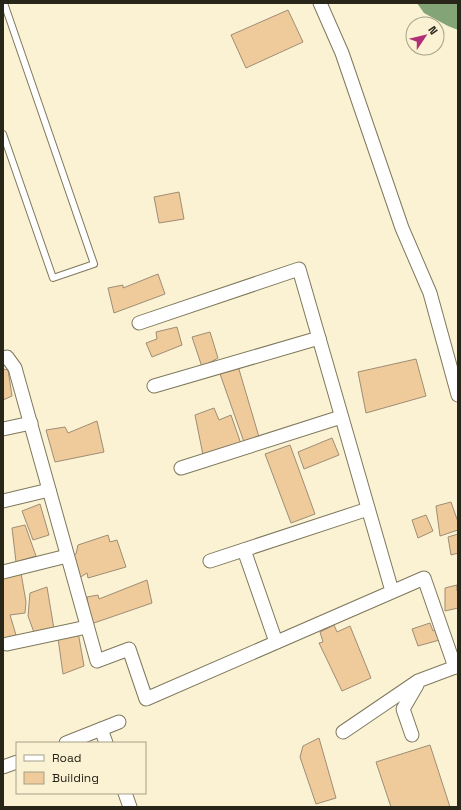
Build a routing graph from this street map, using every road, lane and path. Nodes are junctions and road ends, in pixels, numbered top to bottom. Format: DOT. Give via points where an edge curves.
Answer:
graph roads {
  1 [pos="4,3"];
  2 [pos="320,3"];
  3 [pos="3,134"];
  4 [pos="139,323"];
  5 [pos="318,338"];
  6 [pos="3,358"];
  7 [pos="154,386"];
  8 [pos="458,395"];
  9 [pos="341,417"];
  10 [pos="31,423"];
  11 [pos="3,429"];
  12 [pos="181,468"];
  13 [pos="49,490"];
  14 [pos="3,501"];
  15 [pos="368,509"];
  16 [pos="244,550"];
  17 [pos="68,556"];
  18 [pos="210,561"];
  19 [pos="3,572"];
  20 [pos="392,591"];
  21 [pos="87,627"];
  22 [pos="276,642"];
  23 [pos="7,644"];
  24 [pos="456,666"];
  25 [pos="418,681"];
  26 [pos="119,722"];
  27 [pos="100,729"];
  28 [pos="343,732"];
  29 [pos="412,735"];
  30 [pos="68,742"];
  31 [pos="106,742"];
  32 [pos="16,762"];
  33 [pos="3,767"];
  34 [pos="125,794"];
  35 [pos="130,807"];
  1 -- 3 [label="lane" via="94,264 53,278"];
  2 -- 8 [label="street" via="342,54 402,228 430,293"];
  4 -- 5 [label="street" via="299,269"];
  5 -- 7 [label="street"];
  5 -- 9 [label="street"];
  6 -- 10 [label="street" via="7,357 15,368"];
  9 -- 12 [label="street"];
  9 -- 15 [label="street"];
  10 -- 11 [label="street"];
  10 -- 13 [label="street"];
  13 -- 14 [label="street"];
  13 -- 17 [label="street"];
  15 -- 16 [label="street"];
  15 -- 20 [label="street"];
  16 -- 18 [label="street"];
  16 -- 22 [label="street"];
  17 -- 19 [label="street"];
  17 -- 21 [label="street"];
  20 -- 22 [label="street"];
  20 -- 24 [label="street" via="424,578"];
  21 -- 22 [label="street" via="97,661 129,649 146,699"];
  21 -- 23 [label="street"];
  24 -- 25 [label="street"];
  25 -- 28 [label="street"];
  25 -- 29 [label="street" via="403,709"];
  26 -- 27 [label="street"];
  27 -- 30 [label="street"];
  27 -- 31 [label="street"];
  32 -- 33 [label="street"];
  34 -- 35 [label="street"];
}
